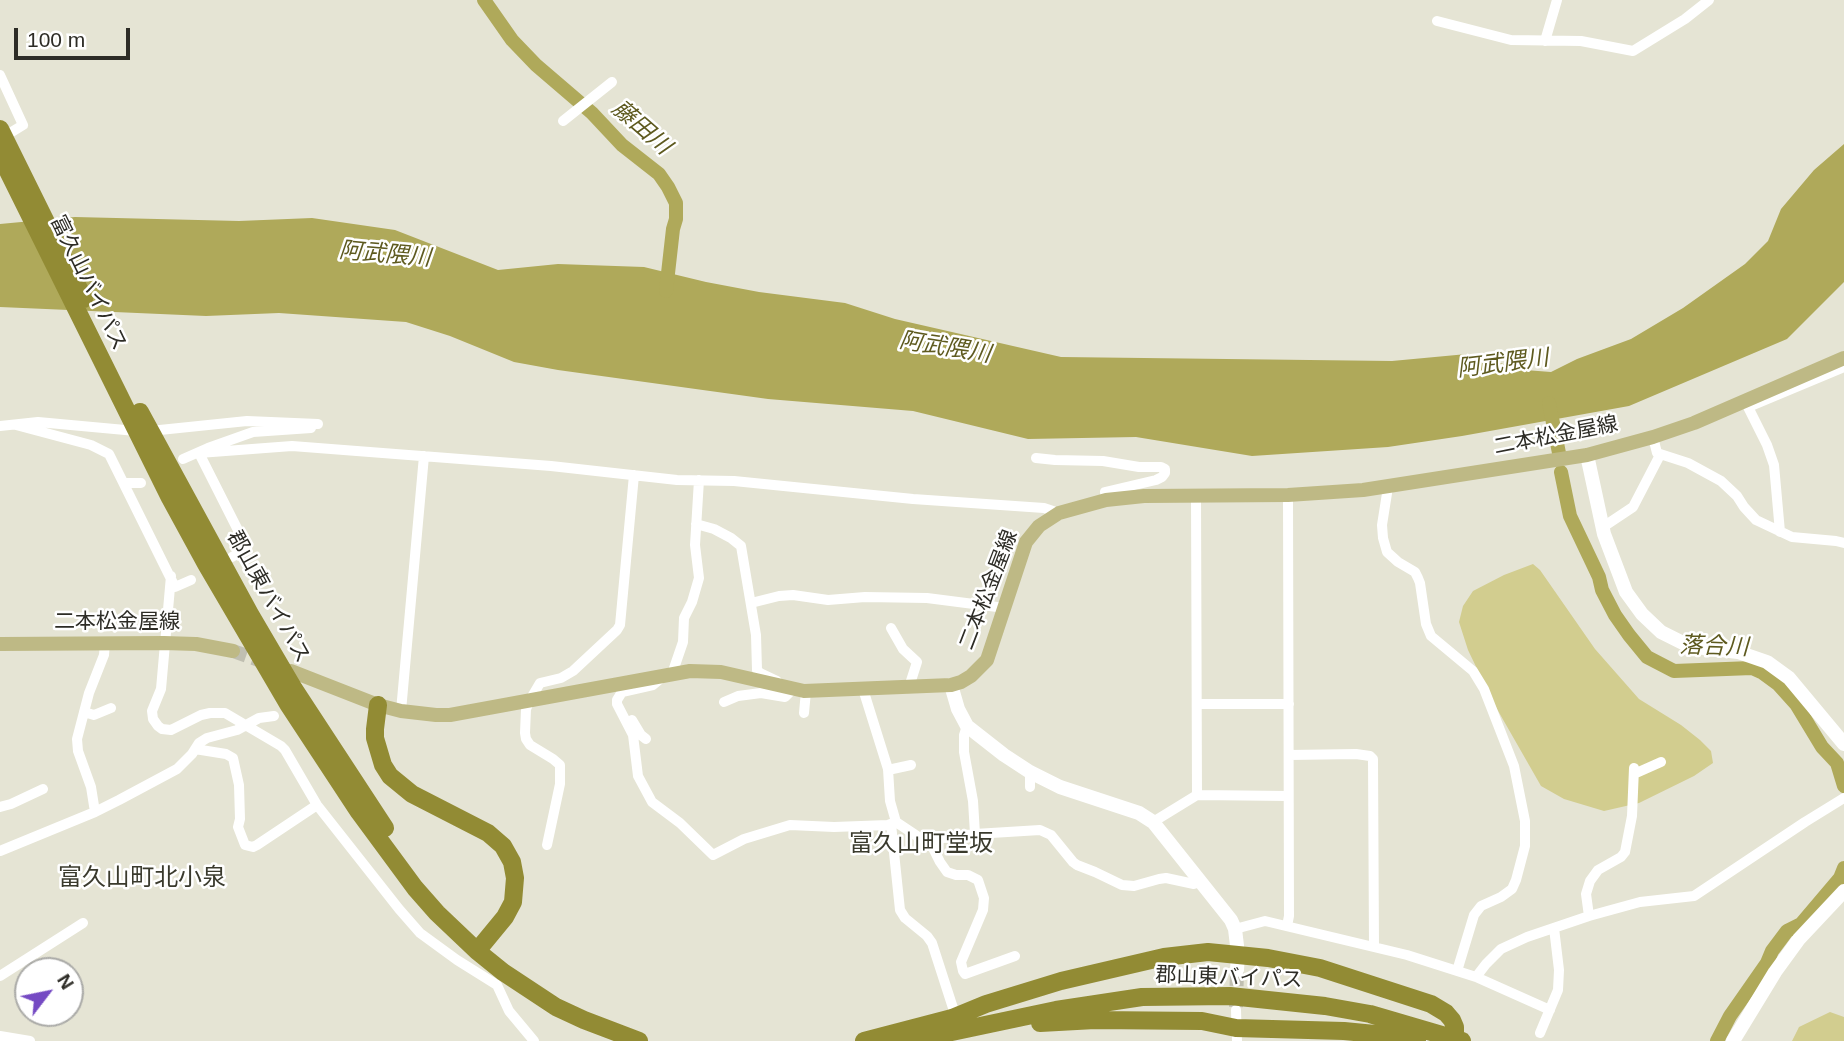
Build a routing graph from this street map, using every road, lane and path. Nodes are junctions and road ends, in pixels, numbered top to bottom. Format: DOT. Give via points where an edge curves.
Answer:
graph roads {
  1 [pos="1557,0"];
  2 [pos="1709,0"];
  3 [pos="1437,21"];
  4 [pos="1545,41"];
  5 [pos="0,75"];
  6 [pos="610,83"];
  7 [pos="565,120"];
  8 [pos="5,131"];
  9 [pos="0,155"];
  10 [pos="20,184"];
  11 [pos="1844,358"];
  12 [pos="1844,367"];
  13 [pos="1747,404"];
  14 [pos="139,422"];
  15 [pos="16,425"];
  16 [pos="0,426"];
  17 [pos="1653,437"];
  18 [pos="199,453"];
  19 [pos="1587,455"];
  20 [pos="424,456"];
  21 [pos="1660,456"];
  22 [pos="1036,458"];
  23 [pos="183,459"];
  24 [pos="634,475"];
  25 [pos="699,480"];
  26 [pos="124,483"];
  27 [pos="141,483"];
  28 [pos="1388,486"];
  29 [pos="1196,495"];
  30 [pos="1288,495"];
  31 [pos="1106,500"];
  32 [pos="1059,513"];
  33 [pos="696,524"];
  34 [pos="1603,527"];
  35 [pos="1780,532"];
  36 [pos="1844,543"];
  37 [pos="233,557"];
  38 [pos="170,576"];
  39 [pos="191,580"];
  40 [pos="751,603"];
  41 [pos="1005,608"];
  42 [pos="891,628"];
  43 [pos="105,643"];
  44 [pos="164,643"];
  45 [pos="0,644"];
  46 [pos="233,651"];
  47 [pos="291,671"];
  48 [pos="666,675"];
  49 [pos="951,685"];
  50 [pos="909,687"];
  51 [pos="794,689"];
  52 [pos="863,689"];
  53 [pos="530,700"];
  54 [pos="724,702"];
  55 [pos="1197,704"];
  56 [pos="1289,704"];
  57 [pos="379,705"];
  58 [pos="111,708"];
  59 [pos="401,711"];
  60 [pos="621,711"];
  61 [pos="84,712"];
  62 [pos="804,713"];
  63 [pos="274,716"];
  64 [pos="245,726"];
  65 [pos="967,726"];
  66 [pos="646,738"];
  67 [pos="1844,744"];
  68 [pos="195,749"];
  69 [pos="1289,755"];
  70 [pos="1661,762"];
  71 [pos="911,765"];
  72 [pos="888,770"];
  73 [pos="1030,772"];
  74 [pos="1030,787"];
  75 [pos="43,789"];
  76 [pos="1197,795"];
  77 [pos="1287,796"];
  78 [pos="1844,798"];
  79 [pos="317,805"];
  80 [pos="0,807"];
  81 [pos="96,812"];
  82 [pos="1153,822"];
  83 [pos="893,823"];
  84 [pos="975,834"];
  85 [pos="930,842"];
  86 [pos="547,845"];
  87 [pos="0,851"];
  88 [pos="1201,881"];
  89 [pos="1844,891"];
  90 [pos="1589,916"];
  91 [pos="83,923"];
  92 [pos="1287,926"];
  93 [pos="1554,928"];
  94 [pos="1235,929"];
  95 [pos="1374,947"];
  96 [pos="479,949"];
  97 [pos="1014,956"];
  98 [pos="1237,962"];
  99 [pos="1457,971"];
  100 [pos="0,976"];
  101 [pos="1476,977"];
  102 [pos="953,1008"];
  103 [pos="1550,1010"];
  104 [pos="1236,1026"];
  105 [pos="1540,1033"];
  106 [pos="0,1036"];
  107 [pos="1459,1040"];
  108 [pos="30,1041"];
  109 [pos="534,1041"];
  110 [pos="639,1041"];
  111 [pos="864,1041"];
  112 [pos="909,1041"];
  113 [pos="943,1041"];
  114 [pos="1417,1041"];
  115 [pos="1733,1041"];
  1 -- 4 [label="street"];
  2 -- 4 [label="street" via="1633,51 1581,41"];
  3 -- 4 [label="street" via="1511,40"];
  5 -- 8 [label="street" via="22,121 22,127"];
  6 -- 7 [label="street"];
  8 -- 10 [label="highway"];
  9 -- 10 [label="highway, 富久山バイパス"];
  10 -- 14 [label="highway, 富久山バイパス"];
  11 -- 13 [label="main road, 二本松金屋線"];
  12 -- 13 [label="street"];
  13 -- 17 [label="main road, 二本松金屋線"];
  13 -- 35 [label="street" via="1774,465"];
  14 -- 15 [label="street"];
  14 -- 18 [label="street" via="318,424 253,432"];
  14 -- 96 [label="highway, 郡山東バイパス" via="206,564 327,765 415,888"];
  15 -- 16 [label="street"];
  15 -- 26 [label="street" via="109,454"];
  17 -- 19 [label="main road, 二本松金屋線"];
  17 -- 21 [label="street"];
  18 -- 20 [label="street" via="292,446"];
  18 -- 23 [label="street"];
  18 -- 37 [label="street" via="247,548"];
  19 -- 28 [label="main road, 二本松金屋線"];
  19 -- 34 [label="street"];
  20 -- 24 [label="street"];
  20 -- 59 [label="street"];
  21 -- 34 [label="street" via="1633,508"];
  21 -- 35 [label="street" via="1688,463 1721,481 1756,520"];
  22 -- 31 [label="street" via="1165,469 1156,480 1105,492"];
  24 -- 25 [label="street"];
  24 -- 53 [label="street" via="620,625 573,671 540,682"];
  25 -- 32 [label="street" via="1044,508"];
  25 -- 33 [label="street"];
  26 -- 27 [label="street"];
  26 -- 38 [label="street"];
  28 -- 30 [label="main road, 二本松金屋線"];
  28 -- 99 [label="street" via="1382,525 1387,552 1415,572 1431,636 1473,671 1484,689 1514,766 1525,821 1525,846 1512,889 1474,915"];
  29 -- 30 [label="main road, 二本松金屋線"];
  29 -- 31 [label="main road, 二本松金屋線"];
  29 -- 55 [label="street"];
  30 -- 56 [label="street"];
  31 -- 32 [label="main road, 二本松金屋線"];
  32 -- 41 [label="main road, 二本松金屋線" via="1026,542"];
  33 -- 40 [label="street" via="741,546"];
  33 -- 48 [label="street" via="699,578 684,618 683,642"];
  34 -- 67 [label="street" via="1626,592 1651,624 1685,644 1738,652 1767,662 1789,678"];
  35 -- 36 [label="street"];
  38 -- 39 [label="street" via="175,587"];
  38 -- 44 [label="street"];
  40 -- 41 [label="street" via="793,595 828,600 937,598"];
  40 -- 51 [label="street" via="757,670"];
  41 -- 49 [label="main road, 二本松金屋線" via="987,660 971,676"];
  42 -- 50 [label="street" via="917,662"];
  43 -- 44 [label="main road, 二本松金屋線"];
  43 -- 45 [label="main road, 二本松金屋線"];
  43 -- 61 [label="street"];
  44 -- 46 [label="main road, 二本松金屋線"];
  44 -- 64 [label="street" via="161,689 152,710 158,726 176,729 201,715 225,713"];
  47 -- 57 [label="main road, 二本松金屋線"];
  48 -- 51 [label="main road, 二本松金屋線" via="721,672"];
  48 -- 53 [label="main road, 二本松金屋線"];
  48 -- 60 [label="street" via="656,684 620,694 617,704"];
  49 -- 50 [label="main road, 二本松金屋線"];
  49 -- 65 [label="street"];
  50 -- 52 [label="main road, 二本松金屋線"];
  51 -- 52 [label="main road, 二本松金屋線"];
  51 -- 54 [label="street" via="785,696 761,693"];
  51 -- 62 [label="street"];
  52 -- 72 [label="street"];
  53 -- 59 [label="main road, 二本松金屋線" via="450,715"];
  53 -- 86 [label="street" via="526,739 561,769"];
  55 -- 56 [label="street"];
  55 -- 76 [label="street"];
  56 -- 69 [label="street"];
  57 -- 59 [label="main road, 二本松金屋線"];
  57 -- 96 [label="highway" via="376,738 390,776 412,794 488,833 512,862 513,902"];
  58 -- 61 [label="street" via="94,715"];
  60 -- 66 [label="street"];
  60 -- 83 [label="street" via="633,735 638,776 646,794 713,855 744,839 790,825"];
  61 -- 81 [label="street" via="77,745"];
  63 -- 64 [label="street"];
  64 -- 68 [label="street" via="207,738"];
  64 -- 79 [label="street" via="285,750"];
  65 -- 73 [label="street"];
  65 -- 84 [label="street" via="964,752"];
  68 -- 79 [label="street" via="233,758 239,785 238,827 245,845 257,845"];
  68 -- 81 [label="street" via="177,769"];
  69 -- 77 [label="street"];
  69 -- 95 [label="street" via="1356,754 1373,759"];
  70 -- 90 [label="street" via="1634,771 1625,852 1590,881"];
  71 -- 72 [label="street"];
  72 -- 83 [label="street"];
  73 -- 74 [label="street"];
  73 -- 82 [label="street"];
  75 -- 80 [label="street"];
  76 -- 77 [label="street"];
  76 -- 82 [label="street"];
  77 -- 92 [label="street"];
  78 -- 90 [label="street" via="1694,896 1640,902"];
  79 -- 109 [label="street" via="420,933 497,985 509,1011"];
  81 -- 87 [label="street"];
  82 -- 88 [label="street"];
  83 -- 85 [label="street"];
  83 -- 102 [label="street" via="900,909 932,943"];
  84 -- 85 [label="street"];
  84 -- 88 [label="street" via="1045,831 1077,865 1122,885 1167,878 1194,884"];
  85 -- 97 [label="street" via="947,872 978,880 984,898 961,962 965,974"];
  88 -- 94 [label="street"];
  89 -- 115 [label="street" via="1799,939"];
  90 -- 93 [label="street"];
  91 -- 100 [label="street"];
  92 -- 94 [label="street" via="1261,922"];
  92 -- 95 [label="street"];
  93 -- 101 [label="street" via="1501,949"];
  93 -- 103 [label="street" via="1559,980"];
  94 -- 98 [label="street"];
  95 -- 99 [label="street"];
  96 -- 110 [label="highway, 郡山東バイパス" via="556,1007"];
  98 -- 107 [label="highway" via="1268,958 1320,968 1431,1004 1446,1013"];
  98 -- 111 [label="highway" via="1208,952 1164,957 1022,992 952,1018"];
  99 -- 101 [label="street"];
  101 -- 103 [label="street"];
  103 -- 105 [label="street"];
  104 -- 113 [label="highway" via="1202,1021 1049,1021"];
  104 -- 114 [label="highway" via="1344,1031"];
  106 -- 108 [label="street"];
  107 -- 112 [label="highway, 郡山東バイパス" via="1370,1014 1230,996 1142,997"];
}
